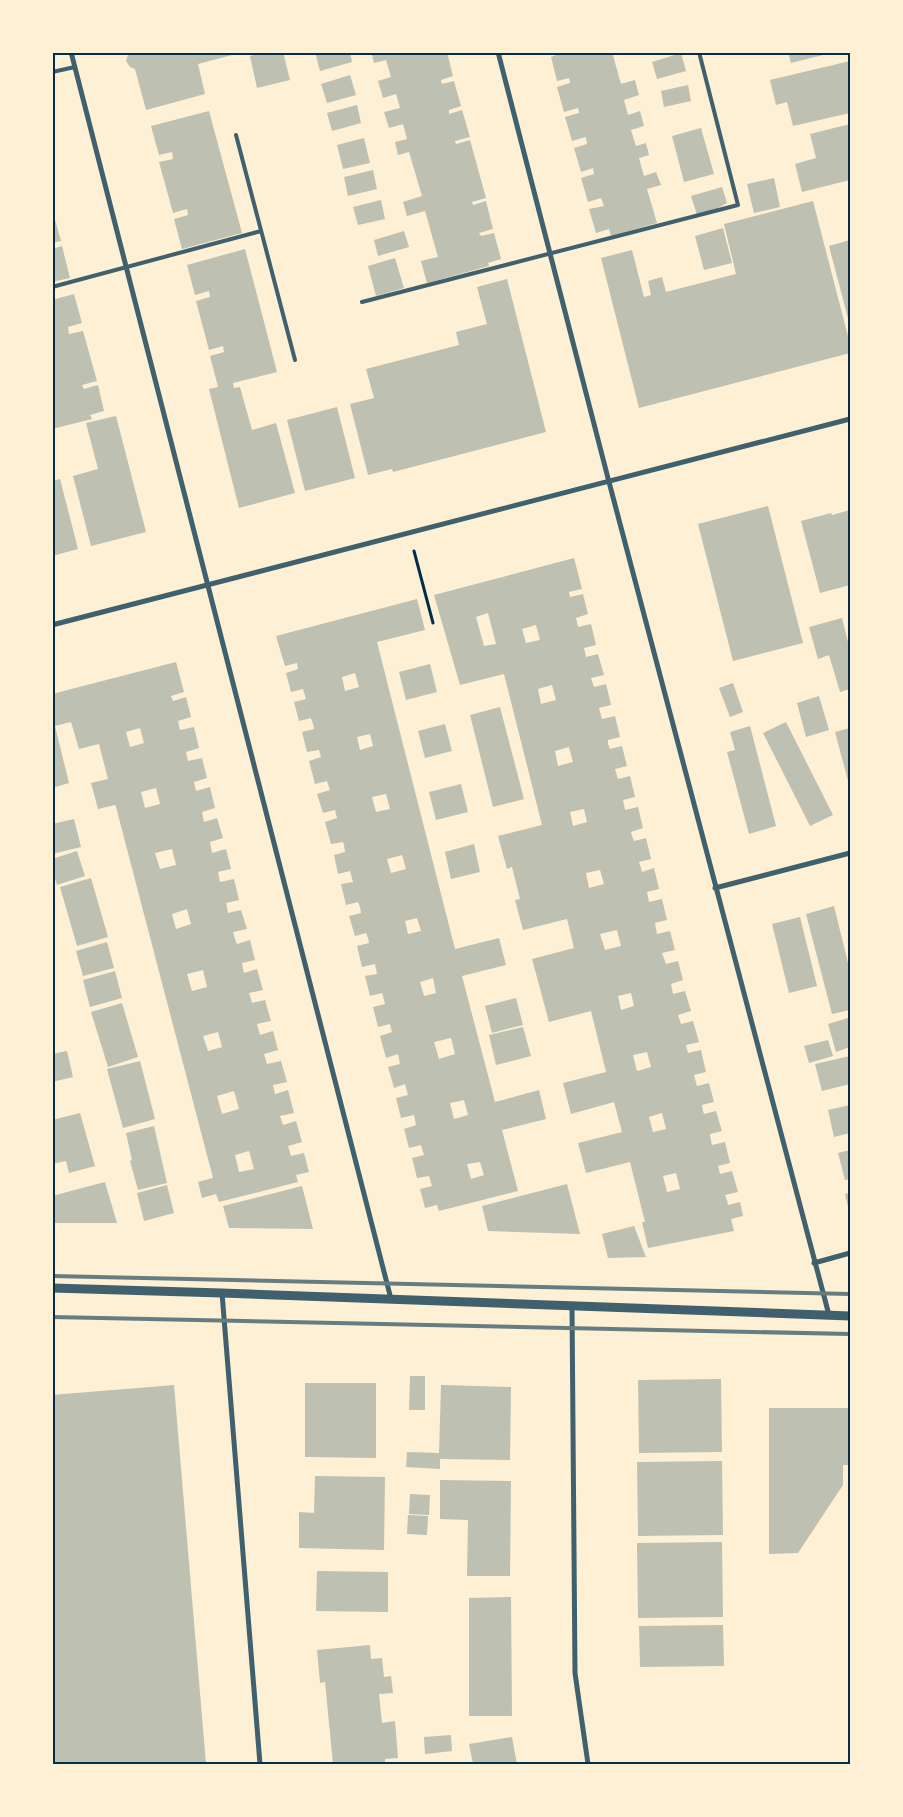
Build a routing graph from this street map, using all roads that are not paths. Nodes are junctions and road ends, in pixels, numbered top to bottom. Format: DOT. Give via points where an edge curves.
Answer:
graph roads {
  1 [pos="71,52"];
  2 [pos="498,52"];
  3 [pos="699,52"];
  4 [pos="75,67"];
  5 [pos="52,72"];
  6 [pos="236,135"];
  7 [pos="261,231"];
  8 [pos="550,254"];
  9 [pos="127,268"];
  10 [pos="52,287"];
  11 [pos="362,302"];
  12 [pos="295,360"];
  13 [pos="850,420"];
  14 [pos="609,482"];
  15 [pos="209,586"];
  16 [pos="52,625"];
  17 [pos="850,853"];
  18 [pos="715,888"];
  19 [pos="850,1253"];
  20 [pos="814,1262"];
  21 [pos="52,1288"];
  22 [pos="222,1293"];
  23 [pos="391,1299"];
  24 [pos="572,1306"];
  25 [pos="829,1316"];
  26 [pos="850,1316"];
  27 [pos="260,1764"];
  28 [pos="588,1764"];
  1 -- 4 [label="street"];
  2 -- 8 [label="street"];
  3 -- 8 [label="lane" via="738,205"];
  4 -- 5 [label="lane"];
  4 -- 9 [label="street"];
  6 -- 7 [label="lane"];
  7 -- 9 [label="lane"];
  7 -- 12 [label="lane"];
  8 -- 11 [label="lane"];
  8 -- 14 [label="street"];
  9 -- 10 [label="lane"];
  9 -- 15 [label="street"];
  13 -- 14 [label="street"];
  14 -- 15 [label="street"];
  14 -- 18 [label="street"];
  15 -- 16 [label="street"];
  15 -- 23 [label="street"];
  17 -- 18 [label="street"];
  18 -- 20 [label="street"];
  19 -- 20 [label="street"];
  20 -- 25 [label="street"];
  21 -- 22 [label="street"];
  22 -- 23 [label="street"];
  22 -- 27 [label="street"];
  23 -- 24 [label="street"];
  24 -- 25 [label="street"];
  24 -- 28 [label="street" via="575,1673"];
  25 -- 26 [label="street"];
}
